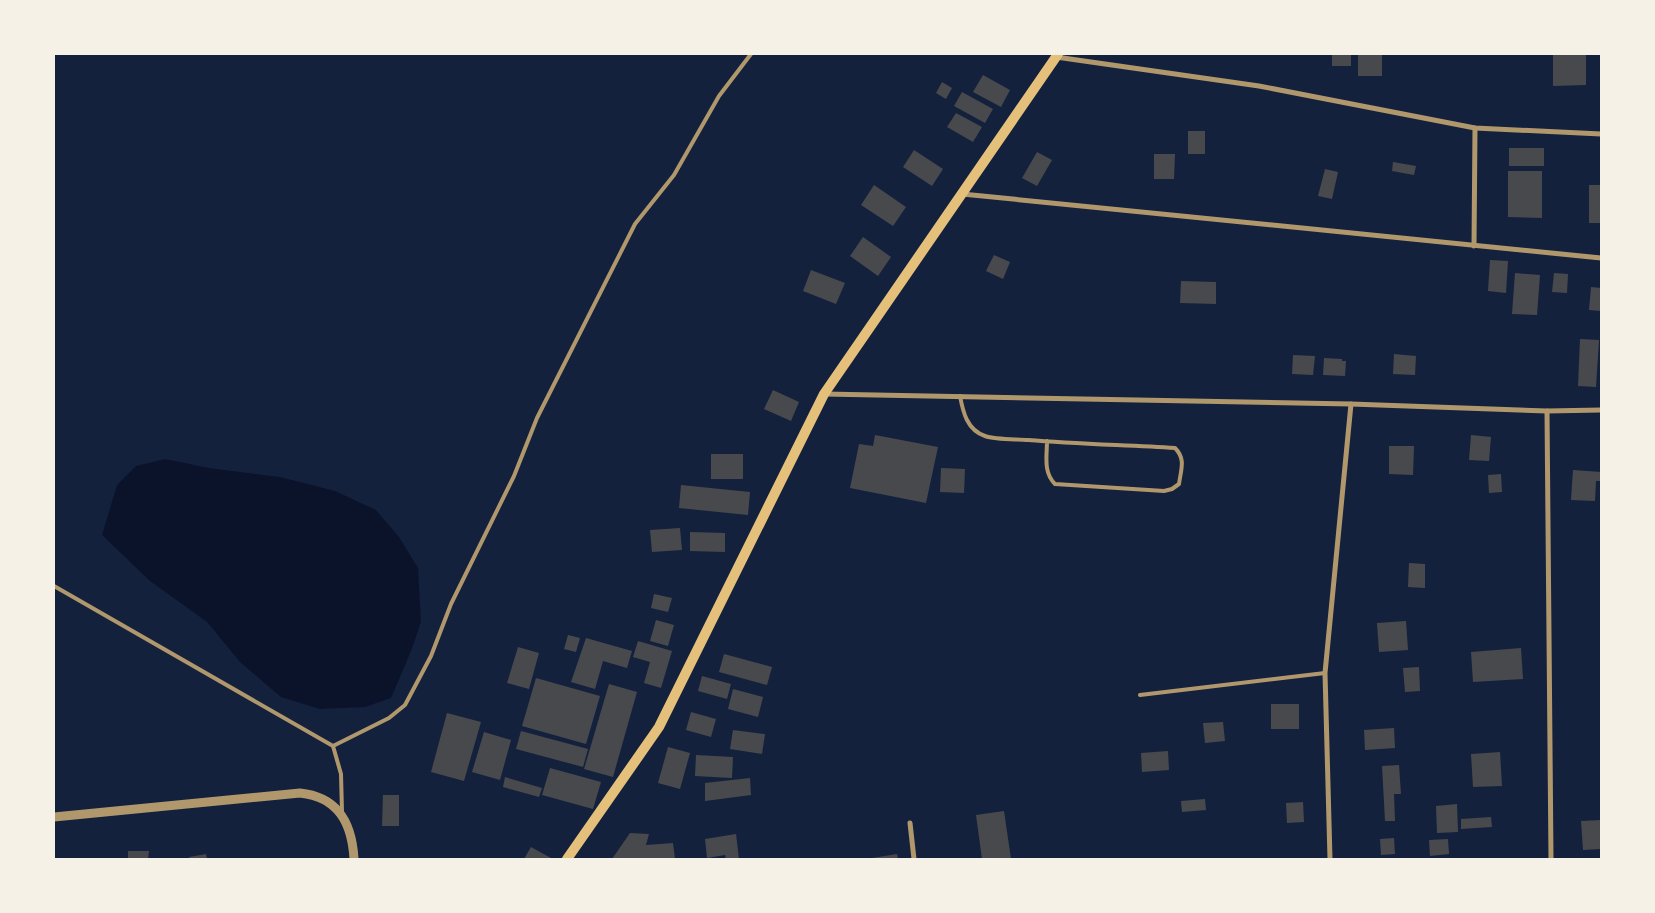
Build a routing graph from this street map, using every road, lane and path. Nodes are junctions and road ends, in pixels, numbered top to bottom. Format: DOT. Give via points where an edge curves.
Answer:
graph roads {
  1 [pos="751,54"];
  2 [pos="1057,55"];
  3 [pos="1475,128"];
  4 [pos="1601,134"];
  5 [pos="962,194"];
  6 [pos="1474,246"];
  7 [pos="1601,258"];
  8 [pos="824,394"];
  9 [pos="960,396"];
  10 [pos="1351,404"];
  11 [pos="1601,410"];
  12 [pos="1547,411"];
  13 [pos="1047,441"];
  14 [pos="54,586"];
  15 [pos="1325,673"];
  16 [pos="1140,695"];
  17 [pos="333,746"];
  18 [pos="342,816"];
  19 [pos="54,817"];
  20 [pos="910,823"];
  21 [pos="354,859"];
  22 [pos="567,859"];
  23 [pos="914,859"];
  24 [pos="1330,859"];
  25 [pos="1551,859"];
  1 -- 17 [label="lane" via="720,96 674,175 634,224 537,418 514,476 405,705 389,718"];
  2 -- 3 [label="street" via="1259,86"];
  2 -- 5 [label="main road"];
  3 -- 4 [label="street"];
  3 -- 6 [label="street"];
  5 -- 6 [label="street"];
  5 -- 8 [label="main road"];
  6 -- 7 [label="street"];
  8 -- 9 [label="street"];
  8 -- 22 [label="main road" via="659,727"];
  9 -- 10 [label="street"];
  9 -- 13 [label="lane" via="963,414 976,431 986,436"];
  10 -- 12 [label="street"];
  10 -- 15 [label="street"];
  11 -- 12 [label="street"];
  12 -- 25 [label="street"];
  13 -- 13 [label="lane" via="1174,448 1181,454 1179,484 1164,491 1055,484 1047,472"];
  14 -- 17 [label="lane"];
  15 -- 16 [label="lane"];
  15 -- 24 [label="street"];
  17 -- 18 [label="lane" via="341,774"];
  18 -- 19 [label="street" via="324,799 300,794"];
  18 -- 21 [label="street" via="351,835"];
  20 -- 23 [label="street"];
}
